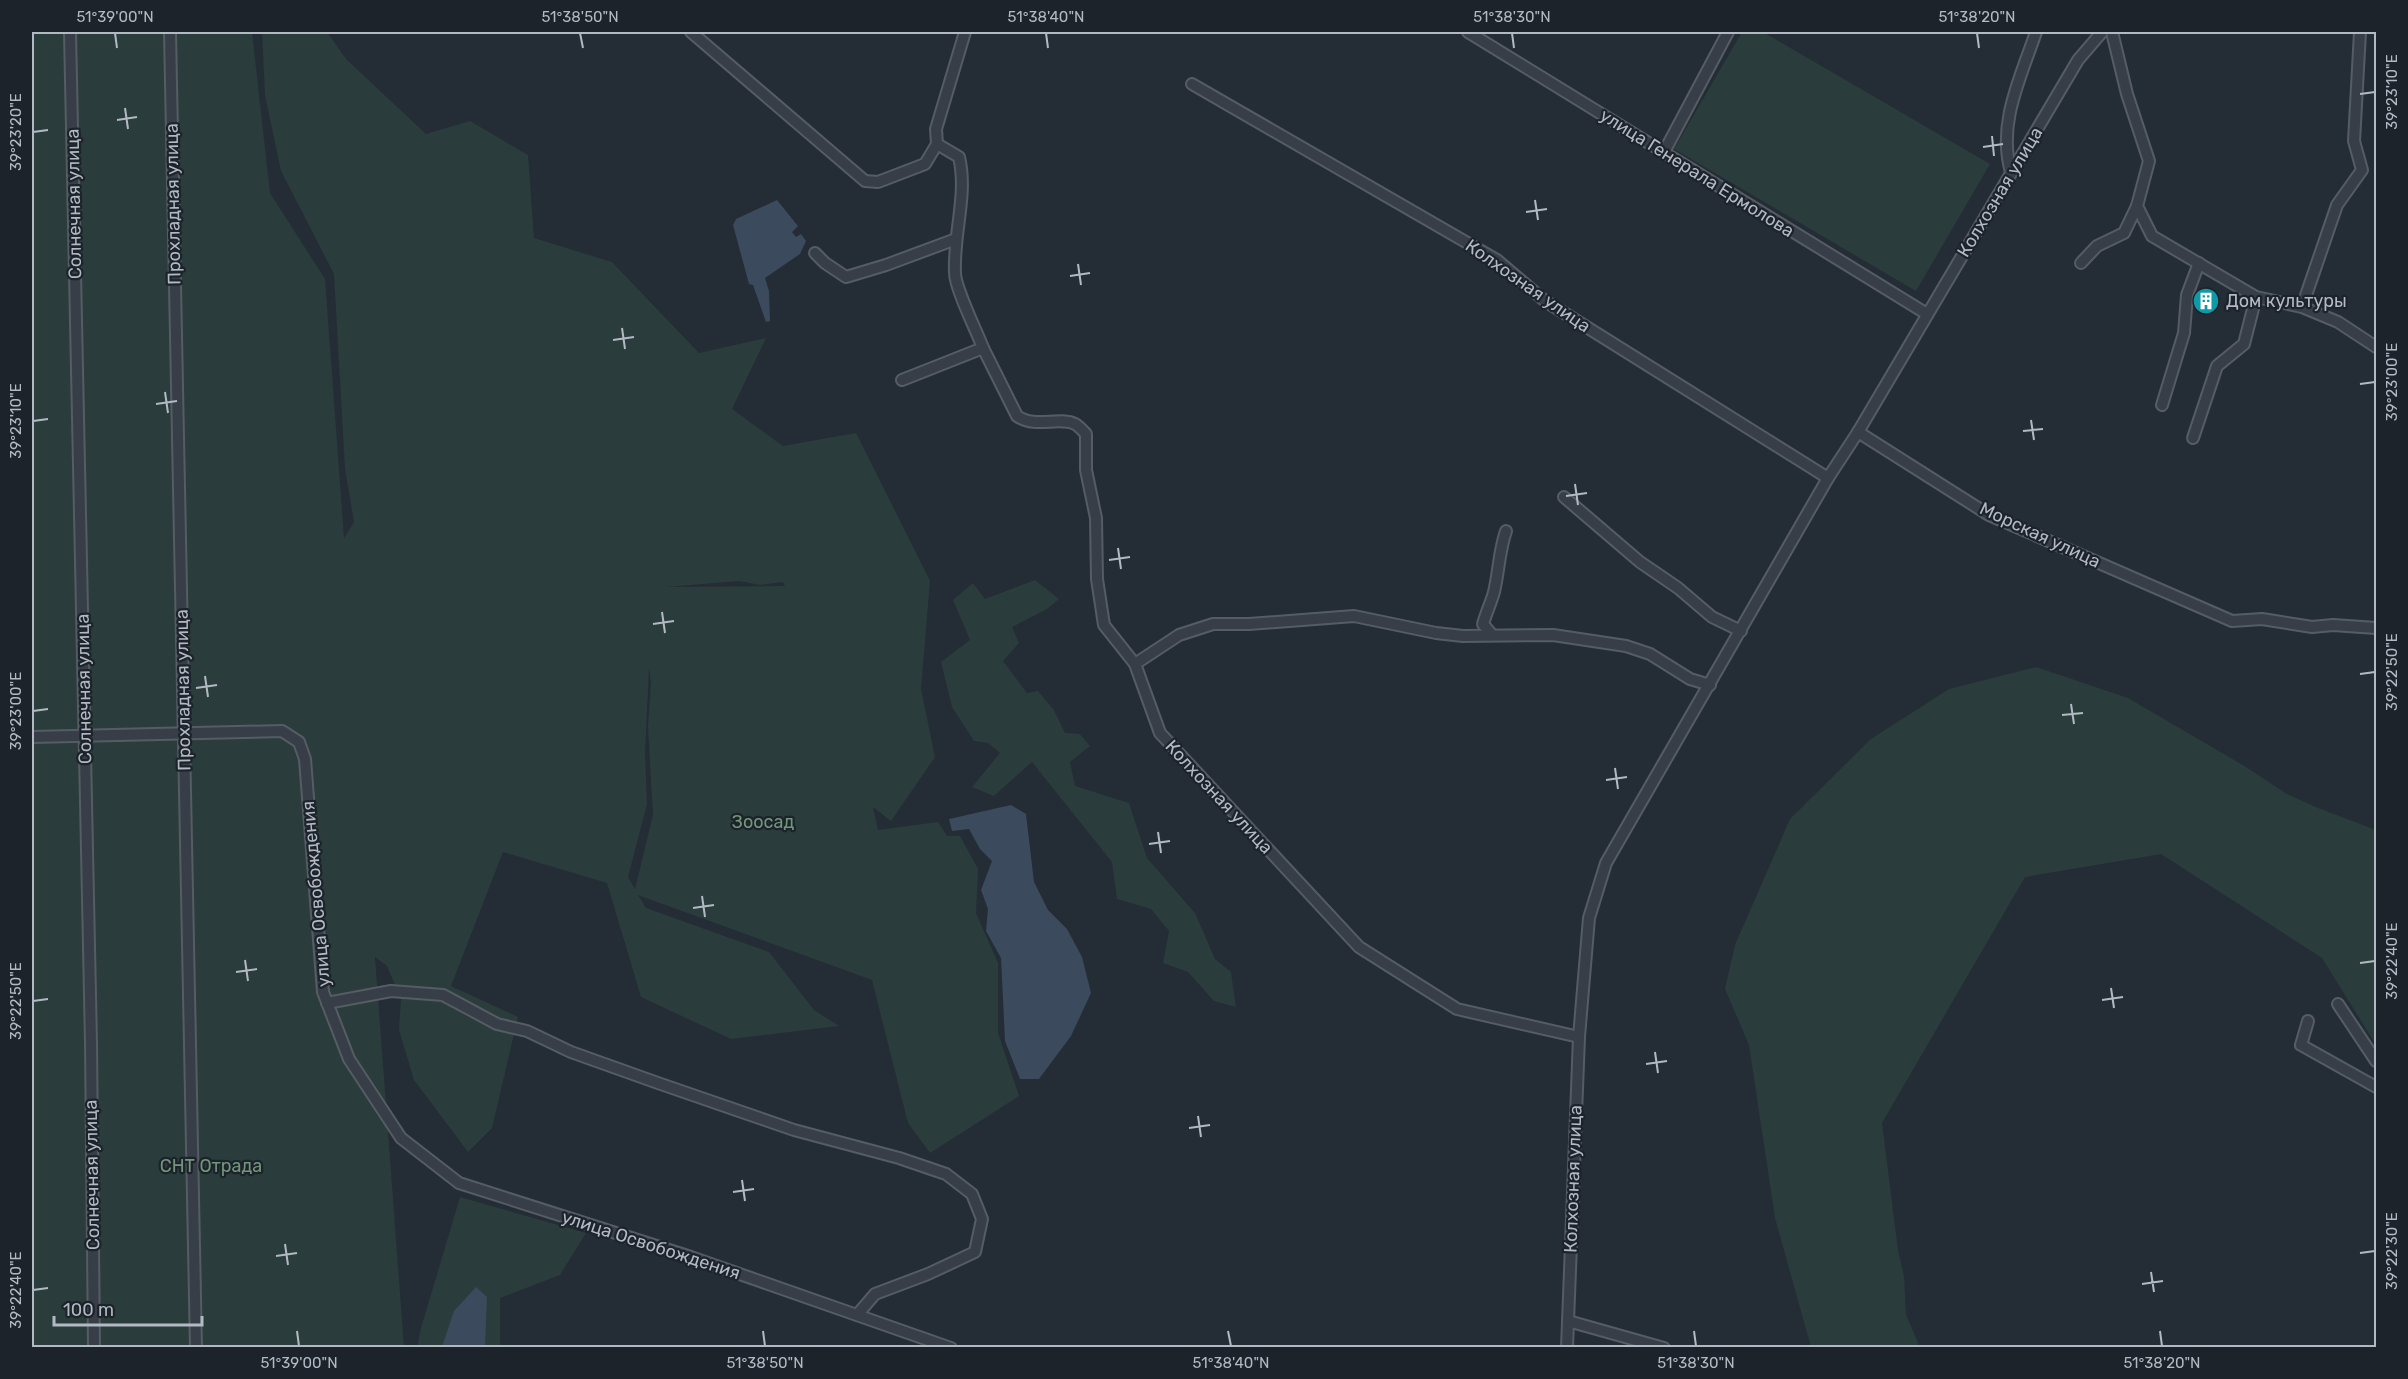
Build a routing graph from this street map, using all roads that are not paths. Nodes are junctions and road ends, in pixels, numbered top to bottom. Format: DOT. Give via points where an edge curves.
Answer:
graph roads {
  1 [pos="70,32"];
  2 [pos="170,32"];
  3 [pos="692,32"];
  4 [pos="1468,32"];
  5 [pos="1728,32"];
  6 [pos="2036,32"];
  7 [pos="2102,32"];
  8 [pos="2112,32"];
  9 [pos="2360,32"];
  10 [pos="961,33"];
  11 [pos="1192,84"];
  12 [pos="937,144"];
  13 [pos="1664,152"];
  14 [pos="2012,172"];
  15 [pos="2137,206"];
  16 [pos="956,239"];
  17 [pos="815,253"];
  18 [pos="2081,263"];
  19 [pos="2199,263"];
  20 [pos="2256,297"];
  21 [pos="2302,307"];
  22 [pos="1927,314"];
  23 [pos="2376,346"];
  24 [pos="983,348"];
  25 [pos="902,380"];
  26 [pos="2162,405"];
  27 [pos="1858,432"];
  28 [pos="2193,438"];
  29 [pos="1828,478"];
  30 [pos="1563,497"];
  31 [pos="1506,531"];
  32 [pos="2376,628"];
  33 [pos="1741,631"];
  34 [pos="1492,635"];
  35 [pos="1135,664"];
  36 [pos="1710,685"];
  37 [pos="183,733"];
  38 [pos="84,735"];
  39 [pos="32,737"];
  40 [pos="327,1003"];
  41 [pos="2338,1004"];
  42 [pos="2308,1021"];
  43 [pos="1579,1037"];
  44 [pos="2376,1061"];
  45 [pos="2376,1087"];
  46 [pos="857,1315"];
  47 [pos="1568,1321"];
  48 [pos="94,1347"];
  49 [pos="196,1347"];
  50 [pos="951,1347"];
  51 [pos="1567,1347"];
  52 [pos="1664,1347"];
  1 -- 38 [label="street, Солнечная улица"];
  2 -- 37 [label="street, Прохладная улица"];
  3 -- 12 [label="street" via="865,180 878,182 925,164"];
  4 -- 13 [label="street, улица Генерала Ермолова"];
  5 -- 13 [label="street"];
  6 -- 14 [label="street" via="2009,114 2007,141"];
  7 -- 14 [label="street, Колхозная улица" via="2078,60"];
  8 -- 15 [label="street" via="2127,94 2150,161"];
  9 -- 21 [label="street" via="2355,141 2362,170 2337,205"];
  10 -- 12 [label="street" via="936,129"];
  11 -- 29 [label="street, Колхозная улица" via="1497,260 1545,301"];
  12 -- 16 [label="street" via="960,157 963,172"];
  13 -- 22 [label="street, улица Генерала Ермолова"];
  14 -- 22 [label="street, Колхозная улица"];
  15 -- 18 [label="street" via="2124,233 2097,246"];
  15 -- 19 [label="street" via="2152,236"];
  16 -- 17 [label="street" via="846,277"];
  16 -- 24 [label="street" via="955,277"];
  19 -- 20 [label="street"];
  19 -- 26 [label="street" via="2187,295 2184,333"];
  20 -- 21 [label="street"];
  20 -- 28 [label="street" via="2244,344 2217,366"];
  21 -- 23 [label="street" via="2338,322"];
  22 -- 27 [label="street, Колхозная улица"];
  24 -- 25 [label="street"];
  24 -- 35 [label="street, Колхозная улица" via="1017,416 1023,421 1073,423 1086,434 1086,470 1096,519 1097,579 1104,624"];
  27 -- 29 [label="street, Колхозная улица"];
  27 -- 32 [label="street, Морская улица" via="1989,515 2232,621 2262,619 2312,627"];
  29 -- 33 [label="street, Колхозная улица"];
  30 -- 33 [label="street" via="1712,617"];
  31 -- 34 [label="street" via="1483,624"];
  33 -- 36 [label="street, Колхозная улица"];
  34 -- 35 [label="street" via="1437,633 1354,616 1214,624 1179,636"];
  34 -- 36 [label="street" via="1552,635 1626,646"];
  35 -- 43 [label="street, Колхозная улица" via="1160,733 1359,947 1457,1010"];
  36 -- 43 [label="street, Колхозная улица" via="1606,863 1589,918"];
  37 -- 38 [label="street, улица Освобождения"];
  37 -- 40 [label="street, улица Освобождения" via="282,731 299,742 305,759"];
  37 -- 49 [label="street, Прохладная улица"];
  38 -- 39 [label="street, улица Освобождения"];
  38 -- 48 [label="street, Солнечная улица"];
  40 -- 46 [label="street, улица Освобождения" via="349,1059 401,1138 459,1183"];
  40 -- 46 [label="street" via="391,991 443,995 497,1024 527,1031 571,1052 655,1082 794,1130 946,1174 972,1194 982,1219 975,1252 875,1294"];
  41 -- 44 [label="street"];
  42 -- 45 [label="street" via="2301,1045"];
  43 -- 47 [label="street, Колхозная улица"];
  46 -- 50 [label="street, улица Освобождения"];
  47 -- 51 [label="street, Колхозная улица"];
  47 -- 52 [label="street"];
}
